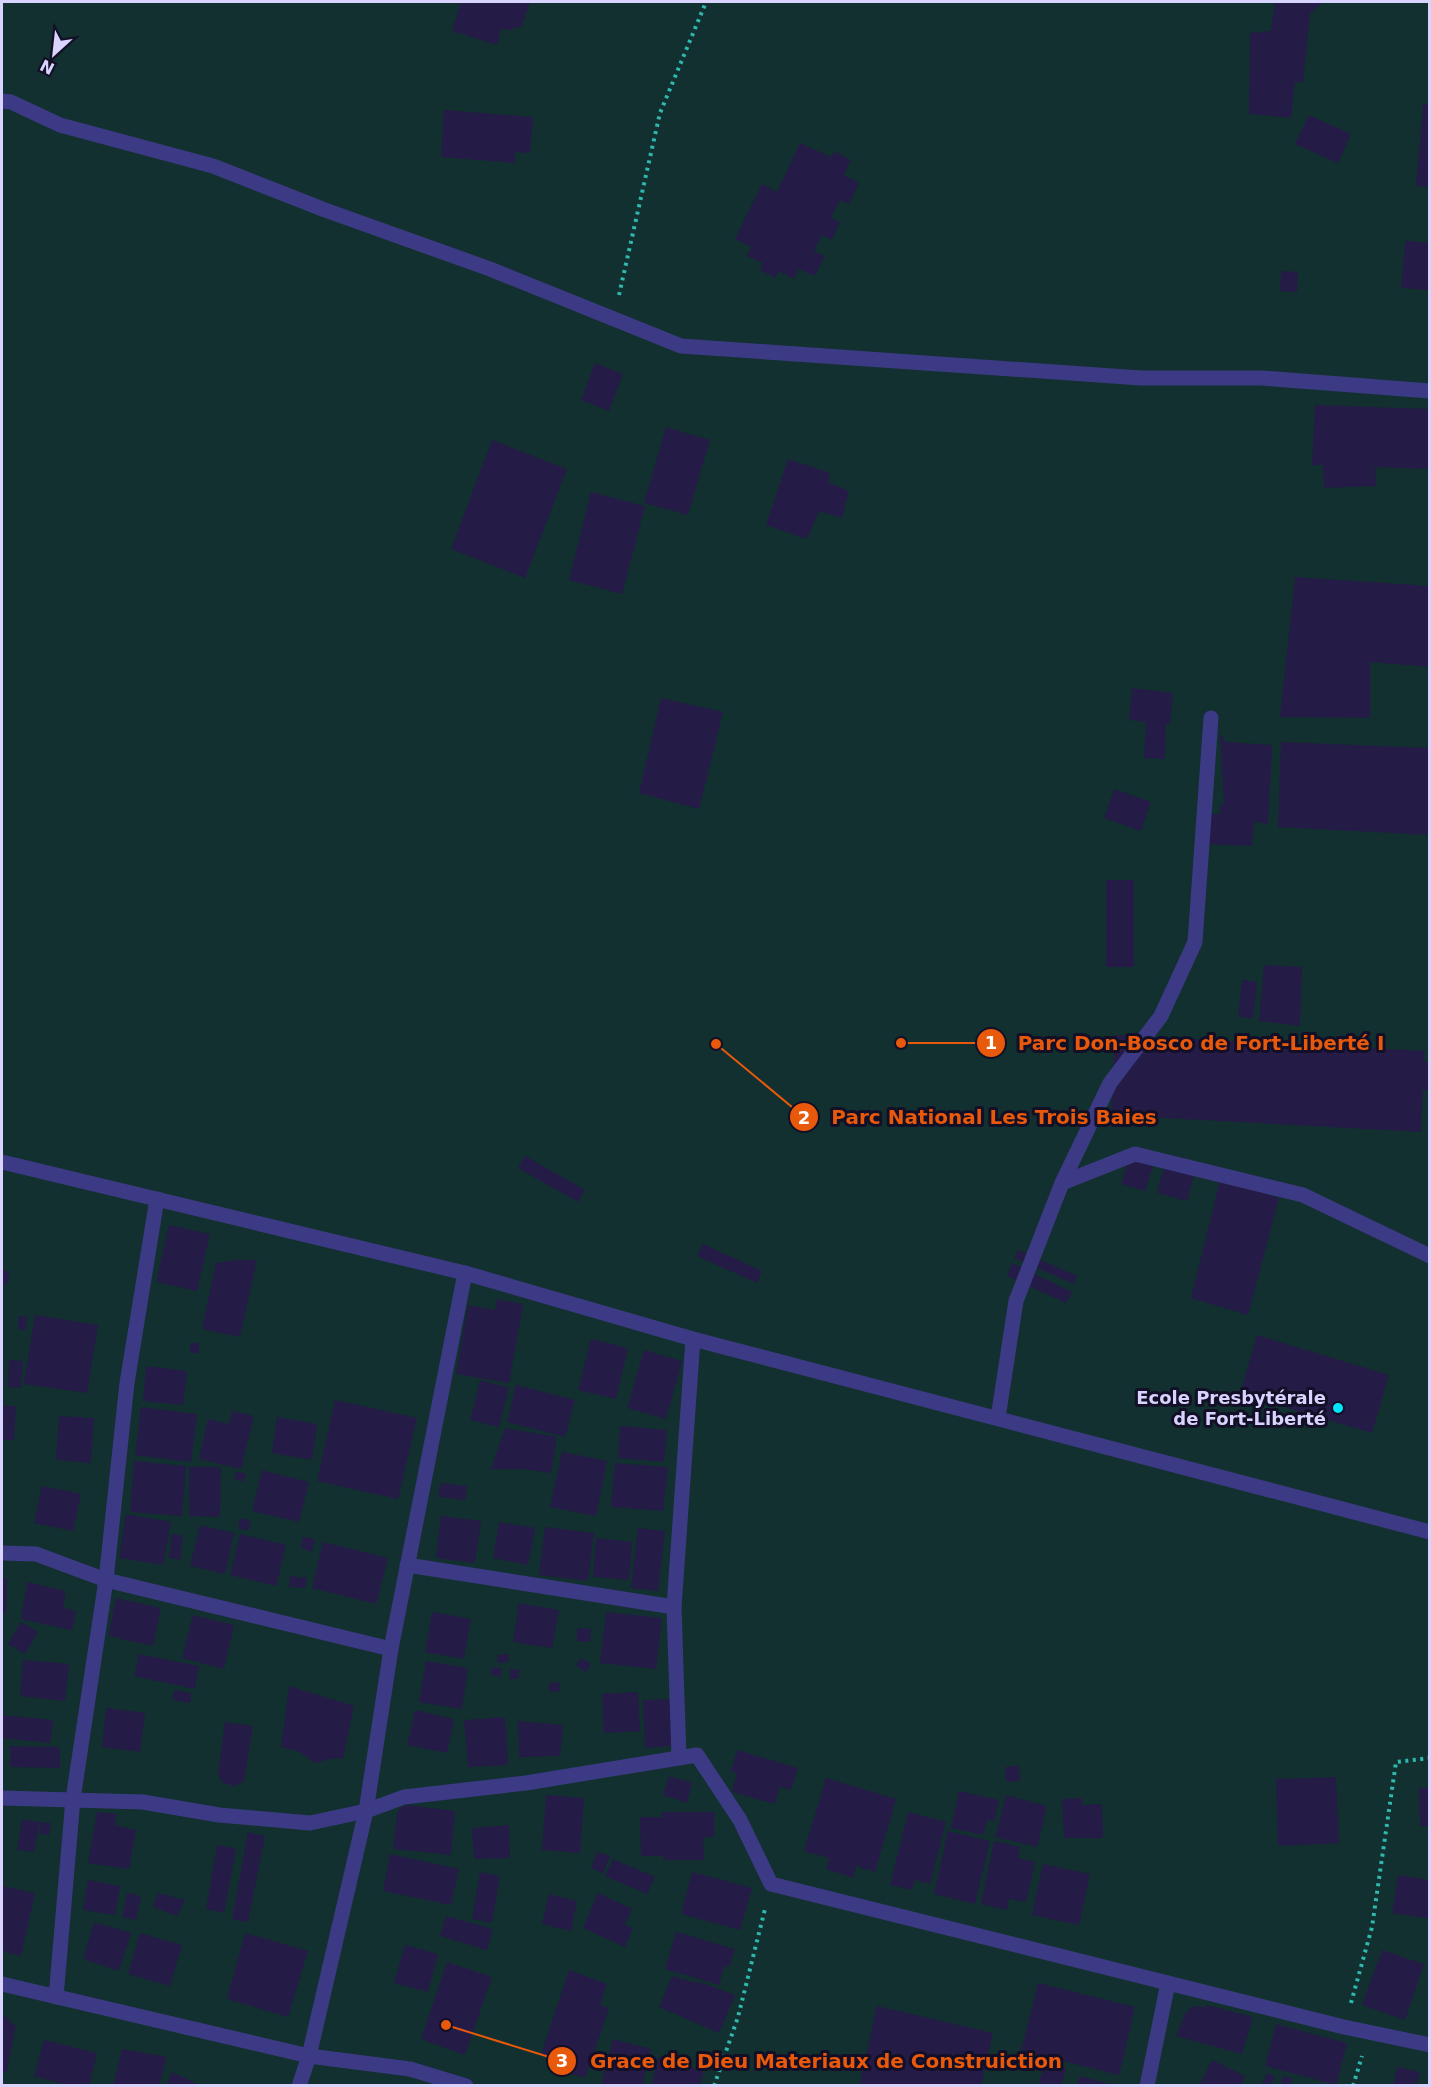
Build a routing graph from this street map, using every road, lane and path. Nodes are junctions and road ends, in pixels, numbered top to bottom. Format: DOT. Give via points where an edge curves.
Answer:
graph roads {
  1 [pos="706,2"];
  2 [pos="2,101"];
  3 [pos="613,319"];
  4 [pos="1430,391"];
  5 [pos="1211,718"];
  6 [pos="2,1162"];
  7 [pos="1062,1183"];
  8 [pos="157,1199"];
  9 [pos="1430,1256"];
  10 [pos="465,1273"];
  11 [pos="693,1340"];
  12 [pos="998,1418"];
  13 [pos="1430,1532"];
  14 [pos="2,1552"];
  15 [pos="406,1565"];
  16 [pos="106,1580"];
  17 [pos="674,1607"];
  18 [pos="391,1649"];
  19 [pos="679,1758"];
  20 [pos="1430,1758"];
  21 [pos="2,1798"];
  22 [pos="73,1799"];
  23 [pos="366,1812"];
  24 [pos="771,1884"];
  25 [pos="1168,1983"];
  26 [pos="2,1984"];
  27 [pos="56,1997"];
  28 [pos="1344,2027"];
  29 [pos="1430,2044"];
  30 [pos="309,2056"];
  31 [pos="298,2085"];
  32 [pos="466,2085"];
  33 [pos="714,2085"];
  34 [pos="1147,2085"];
  1 -- 3 [label="path" via="660,113"];
  2 -- 3 [label="street" via="60,125 213,166"];
  3 -- 4 [label="street" via="681,346 1141,378 1262,378"];
  5 -- 7 [label="street" via="1195,942 1161,1016 1110,1083"];
  6 -- 8 [label="street"];
  7 -- 9 [label="street" via="1135,1154 1303,1195"];
  7 -- 12 [label="street" via="1016,1301"];
  8 -- 10 [label="street"];
  8 -- 16 [label="street" via="127,1383"];
  10 -- 11 [label="street"];
  10 -- 15 [label="street"];
  11 -- 12 [label="street"];
  11 -- 17 [label="street"];
  12 -- 13 [label="street"];
  14 -- 16 [label="street" via="36,1554"];
  15 -- 17 [label="street"];
  15 -- 18 [label="street"];
  16 -- 18 [label="street"];
  16 -- 22 [label="street"];
  17 -- 19 [label="street"];
  18 -- 23 [label="street"];
  19 -- 23 [label="street" via="526,1783 404,1797"];
  19 -- 24 [label="street" via="697,1755 740,1820"];
  20 -- 28 [label="path" via="1396,1762 1372,1927"];
  21 -- 22 [label="street"];
  22 -- 23 [label="street" via="143,1802 219,1815 310,1823"];
  22 -- 27 [label="street"];
  23 -- 30 [label="street"];
  24 -- 25 [label="street"];
  24 -- 33 [label="path" via="738,2016"];
  25 -- 28 [label="street"];
  25 -- 34 [label="street"];
  26 -- 27 [label="street"];
  27 -- 30 [label="street"];
  28 -- 29 [label="street"];
  30 -- 31 [label="street"];
  30 -- 32 [label="street" via="410,2069"];
}
